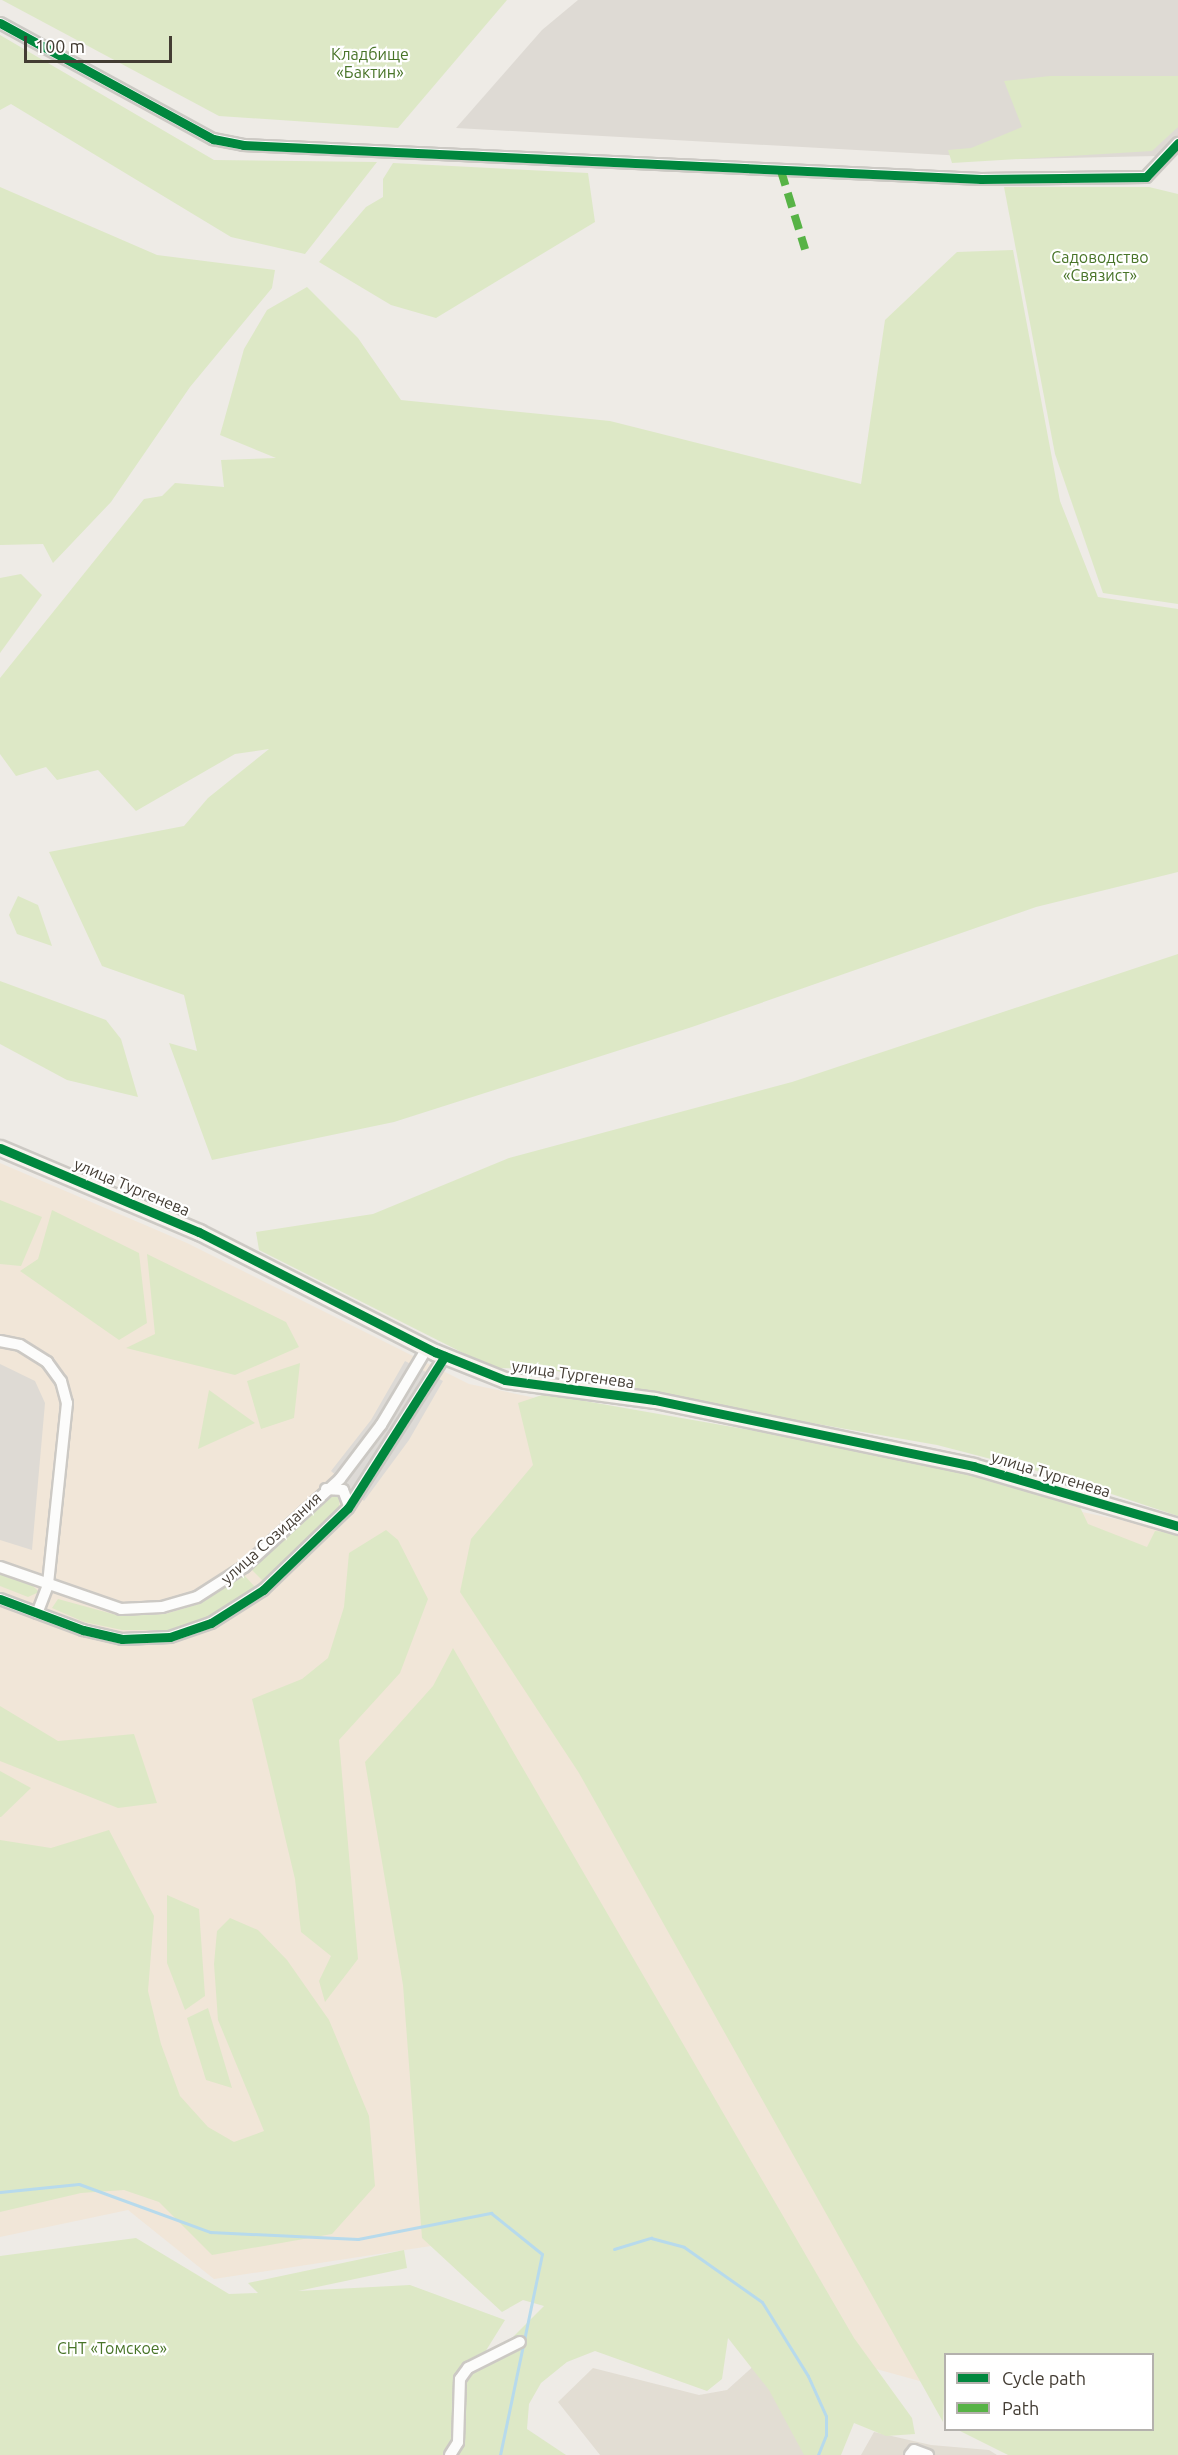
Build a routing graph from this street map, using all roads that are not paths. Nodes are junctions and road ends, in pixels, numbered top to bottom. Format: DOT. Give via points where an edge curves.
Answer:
graph roads {
  1 [pos="0,23"];
  2 [pos="1178,143"];
  3 [pos="0,1148"];
  4 [pos="0,1341"];
  5 [pos="427,1348"];
  6 [pos="445,1356"];
  7 [pos="326,1489"];
  8 [pos="349,1506"];
  9 [pos="1178,1526"];
  10 [pos="0,1567"];
  11 [pos="48,1585"];
  12 [pos="0,1599"];
  13 [pos="37,1613"];
  14 [pos="520,2342"];
  15 [pos="450,2455"];
  16 [pos="910,2455"];
  17 [pos="928,2455"];
  1 -- 2 [label="street" via="213,139 243,145 981,179 1146,177"];
  3 -- 5 [label="street, улица Тургенева" via="199,1232"];
  4 -- 11 [label="street" via="20,1345 47,1362 61,1381 67,1403"];
  5 -- 6 [label="street, улица Тургенева"];
  5 -- 7 [label="street, улица Созидания" via="358,1459"];
  6 -- 8 [label="street, улица Созидания"];
  6 -- 9 [label="street, улица Тургенева" via="505,1380 655,1400 973,1466"];
  7 -- 8 [label="street" via="343,1490"];
  7 -- 11 [label="street, улица Созидания" via="244,1567 197,1598 162,1607 121,1609"];
  8 -- 13 [label="street, улица Созидания" via="263,1590 190,1631 122,1639"];
  10 -- 11 [label="street, улица Созидания"];
  11 -- 13 [label="street"];
  12 -- 13 [label="street, улица Созидания"];
  14 -- 15 [label="street" via="468,2368 460,2379 458,2442"];
  16 -- 17 [label="street" via="914,2450"];
}
